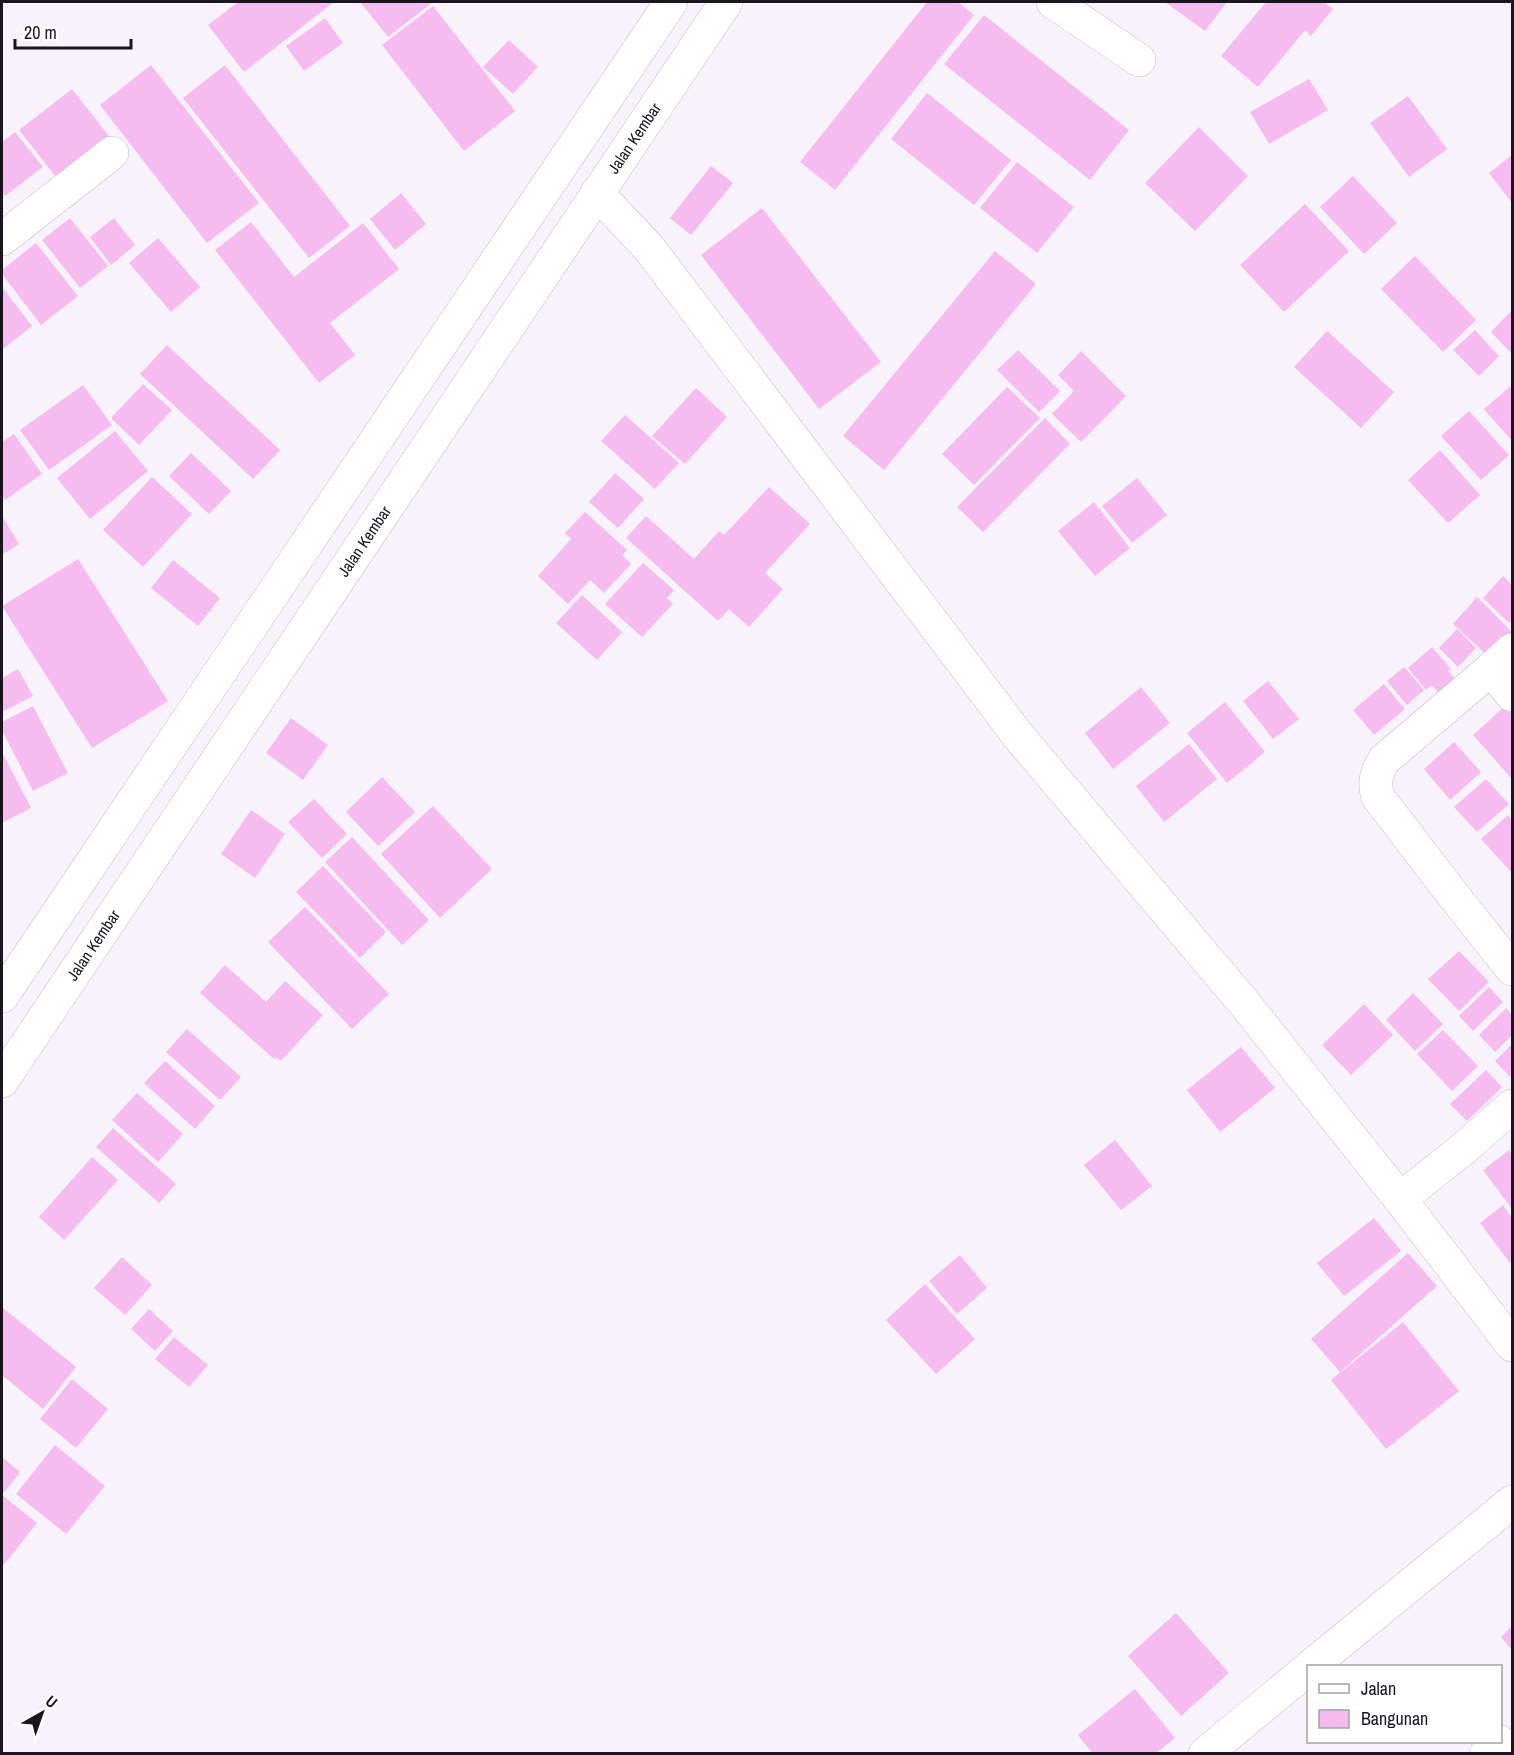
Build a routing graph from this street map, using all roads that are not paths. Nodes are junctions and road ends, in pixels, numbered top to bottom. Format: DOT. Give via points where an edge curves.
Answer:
graph roads {
  1 [pos="671,2"];
  2 [pos="726,2"];
  3 [pos="1053,2"];
  4 [pos="1140,60"];
  5 [pos="112,153"];
  6 [pos="597,194"];
  7 [pos="2,239"];
  8 [pos="1502,660"];
  9 [pos="1512,695"];
  10 [pos="1512,969"];
  11 [pos="2,996"];
  12 [pos="2,1081"];
  13 [pos="1512,1106"];
  14 [pos="1400,1199"];
  15 [pos="1512,1345"];
  16 [pos="1512,1502"];
  17 [pos="1314,1665"];
  18 [pos="1307,1670"];
  19 [pos="1498,1743"];
  20 [pos="1205,1754"];
  21 [pos="1486,1754"];
  1 -- 11 [label="street"];
  2 -- 6 [label="street, Jalan Kembar"];
  3 -- 4 [label="street"];
  5 -- 7 [label="street"];
  6 -- 12 [label="street, Jalan Kembar"];
  6 -- 14 [label="street" via="650,248 1020,738 1245,1004"];
  8 -- 9 [label="street"];
  8 -- 10 [label="street" via="1384,760 1376,774 1375,789"];
  13 -- 14 [label="street"];
  14 -- 15 [label="street"];
  16 -- 17 [label="street"];
  18 -- 20 [label="street"];
  19 -- 21 [label="street"];
}
